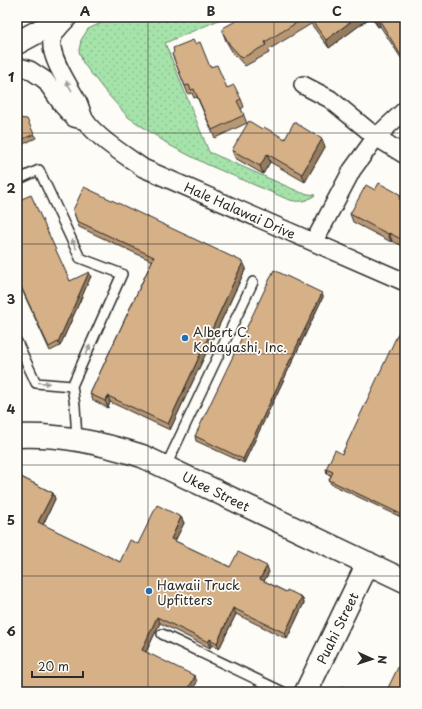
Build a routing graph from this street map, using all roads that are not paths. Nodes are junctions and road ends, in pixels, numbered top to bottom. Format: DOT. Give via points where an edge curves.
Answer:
graph roads {
  1 [pos="65,17"];
  2 [pos="69,17"];
  3 [pos="17,43"];
  4 [pos="17,66"];
  5 [pos="303,85"];
  6 [pos="405,110"];
  7 [pos="86,121"];
  8 [pos="376,137"];
  9 [pos="405,155"];
  10 [pos="17,180"];
  11 [pos="314,242"];
  12 [pos="253,282"];
  13 [pos="405,282"];
  14 [pos="17,342"];
  15 [pos="72,386"];
  16 [pos="17,436"];
  17 [pos="77,439"];
  18 [pos="166,466"];
  19 [pos="368,564"];
  20 [pos="405,581"];
  21 [pos="162,634"];
  22 [pos="283,692"];
  23 [pos="306,692"];
  1 -- 3 [label="street"];
  7 -- 2 [label="street, Hale Halawai Drive, one-way" via="61,73 52,48 56,30"];
  4 -- 7 [label="street, Hale Halawai Drive" via="30,70 45,80 74,118"];
  5 -- 8 [label="street" via="330,98"];
  6 -- 8 [label="street"];
  7 -- 11 [label="street, Hale Halawai Drive" via="107,142 143,168"];
  8 -- 9 [label="street"];
  8 -- 11 [label="street" via="352,170"];
  15 -- 10 [label="lane, one-way" via="122,274 80,258 39,170"];
  11 -- 13 [label="street, Hale Halawai Drive"];
  12 -- 18 [label="lane"];
  14 -- 15 [label="lane, one-way" via="36,382"];
  15 -- 17 [label="lane"];
  16 -- 17 [label="street, Ukee Street"];
  17 -- 18 [label="street, Ukee Street" via="142,456"];
  18 -- 19 [label="street, Ukee Street"];
  19 -- 20 [label="street, Ukee Street"];
  19 -- 23 [label="street, Puahi Street"];
  21 -- 22 [label="lane"];
}
